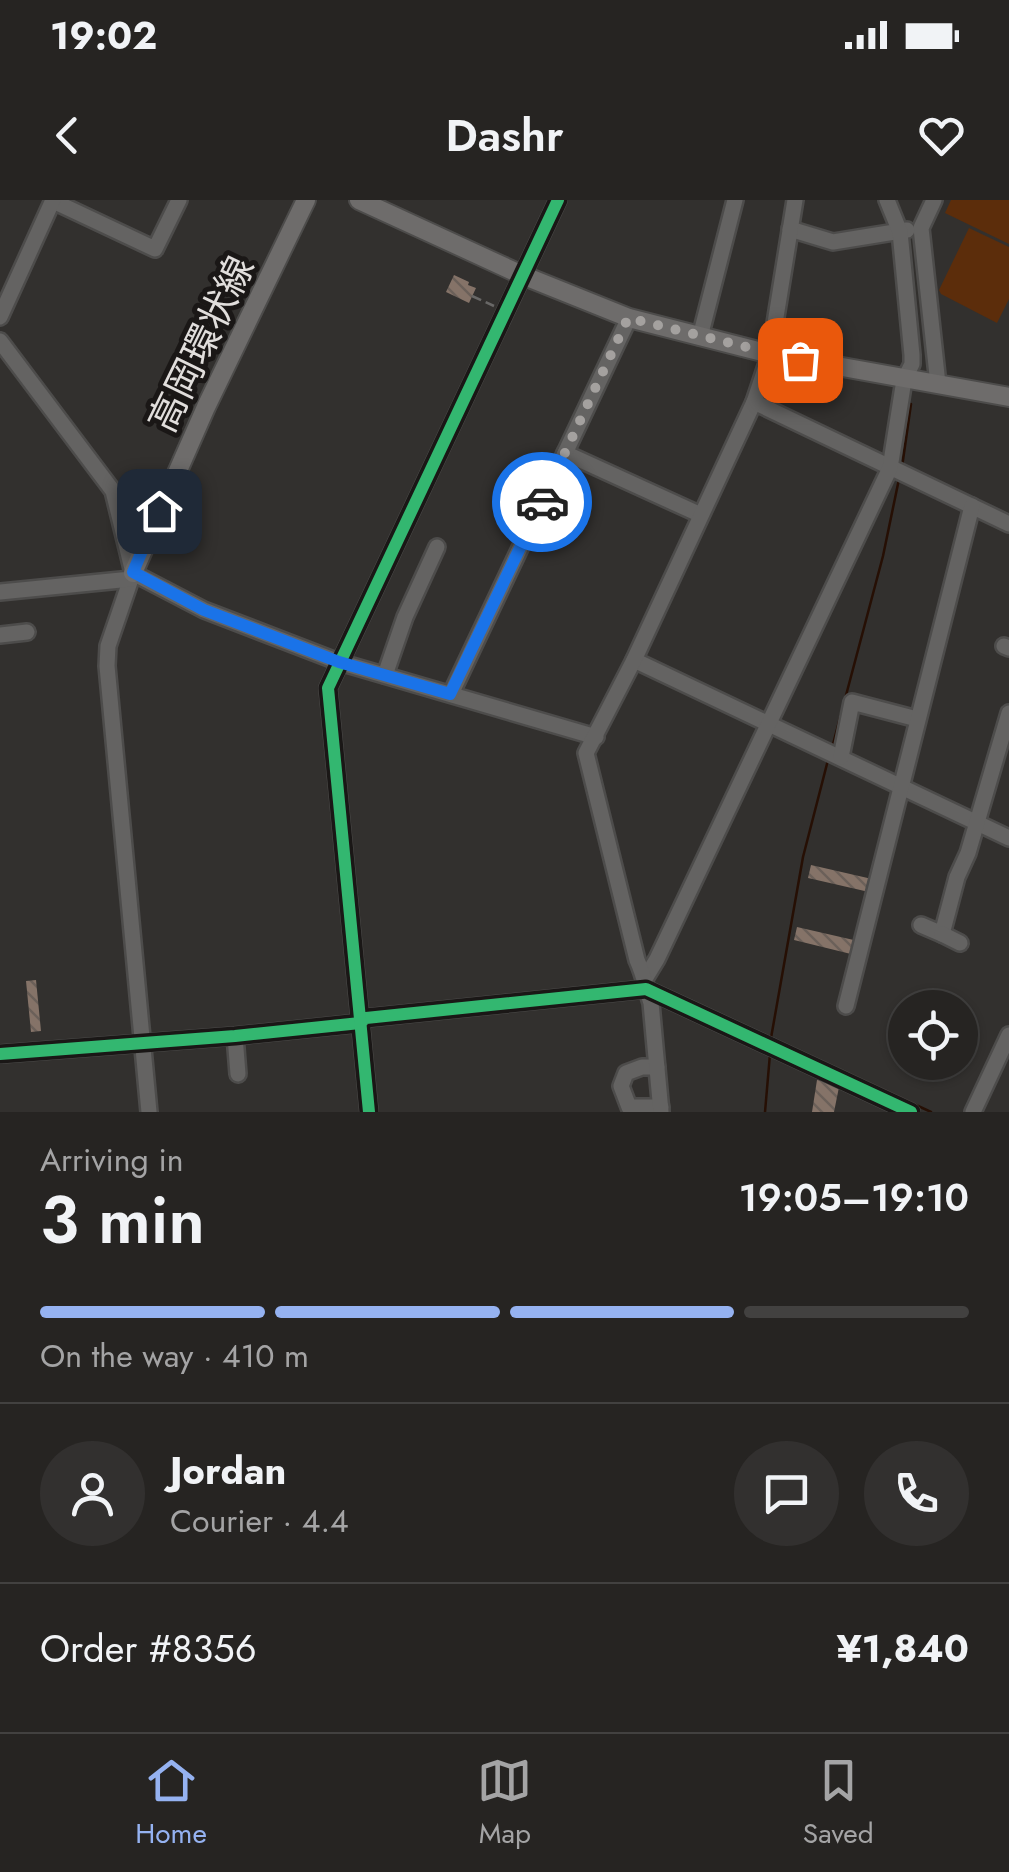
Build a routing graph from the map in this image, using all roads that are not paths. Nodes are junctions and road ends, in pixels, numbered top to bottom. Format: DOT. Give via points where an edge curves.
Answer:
graph roads {
  1 [pos="53,200"];
  2 [pos="179,200"];
  3 [pos="306,200"];
  4 [pos="359,200"];
  5 [pos="558,200"];
  6 [pos="736,200"];
  7 [pos="795,200"];
  8 [pos="887,200"];
  9 [pos="934,200"];
  10 [pos="921,228"];
  11 [pos="790,229"];
  12 [pos="900,232"];
  13 [pos="516,286"];
  14 [pos="0,317"];
  15 [pos="628,318"];
  16 [pos="700,337"];
  17 [pos="0,340"];
  18 [pos="770,354"];
  19 [pos="904,380"];
  20 [pos="938,384"];
  21 [pos="1009,397"];
  22 [pos="754,402"];
  23 [pos="565,453"];
  24 [pos="898,472"];
  25 [pos="972,506"];
  26 [pos="701,515"];
  27 [pos="1009,524"];
  28 [pos="437,547"];
  29 [pos="132,576"];
  30 [pos="0,592"];
  31 [pos="28,632"];
  32 [pos="0,635"];
  33 [pos="634,660"];
  34 [pos="345,663"];
  35 [pos="385,674"];
  36 [pos="450,694"];
  37 [pos="1007,712"];
  38 [pos="917,719"];
  39 [pos="768,723"];
  40 [pos="596,736"];
  41 [pos="835,755"];
  42 [pos="992,772"];
  43 [pos="1009,780"];
  44 [pos="900,786"];
  45 [pos="977,822"];
  46 [pos="1009,838"];
  47 [pos="920,925"];
  48 [pos="942,934"];
  49 [pos="960,943"];
  50 [pos="646,983"];
  51 [pos="846,1006"];
  52 [pos="369,1019"];
  53 [pos="235,1036"];
  54 [pos="1009,1036"];
  55 [pos="143,1042"];
  56 [pos="0,1054"];
  57 [pos="657,1066"];
  58 [pos="238,1074"];
  59 [pos="888,1107"];
  60 [pos="661,1110"];
  61 [pos="149,1112"];
  62 [pos="369,1112"];
  63 [pos="912,1112"];
  64 [pos="973,1112"];
  1 -- 2 [label="street" via="155,249"];
  1 -- 14 [label="street"];
  3 -- 29 [label="main road, 高岡環状線"];
  4 -- 13 [label="main road"];
  5 -- 13 [label="street"];
  6 -- 16 [label="street"];
  7 -- 11 [label="street"];
  8 -- 12 [label="street"];
  9 -- 10 [label="street"];
  10 -- 12 [label="street"];
  10 -- 20 [label="street"];
  11 -- 12 [label="street" via="833,242"];
  11 -- 18 [label="street"];
  12 -- 19 [label="street" via="912,355"];
  13 -- 15 [label="main road"];
  13 -- 34 [label="street"];
  15 -- 16 [label="main road"];
  15 -- 23 [label="street"];
  16 -- 18 [label="main road"];
  17 -- 29 [label="street" via="114,491"];
  18 -- 19 [label="main road"];
  18 -- 22 [label="street"];
  19 -- 20 [label="main road"];
  19 -- 24 [label="street"];
  20 -- 21 [label="main road"];
  22 -- 24 [label="street"];
  22 -- 26 [label="street"];
  23 -- 26 [label="street"];
  23 -- 36 [label="street"];
  24 -- 25 [label="street"];
  24 -- 39 [label="street"];
  25 -- 27 [label="street"];
  25 -- 38 [label="street"];
  26 -- 33 [label="street"];
  28 -- 35 [label="street"];
  29 -- 30 [label="street"];
  29 -- 34 [label="street"];
  29 -- 55 [label="street" via="107,666"];
  31 -- 32 [label="street"];
  33 -- 39 [label="street"];
  33 -- 40 [label="street"];
  34 -- 35 [label="street"];
  34 -- 52 [label="street" via="328,688"];
  35 -- 36 [label="street"];
  36 -- 40 [label="street"];
  37 -- 42 [label="street"];
  38 -- 41 [label="street" via="852,702"];
  38 -- 44 [label="street"];
  39 -- 41 [label="street"];
  39 -- 50 [label="street"];
  40 -- 50 [label="street" via="586,753"];
  41 -- 44 [label="street"];
  42 -- 43 [label="street"];
  42 -- 45 [label="street"];
  44 -- 45 [label="street"];
  44 -- 51 [label="street"];
  45 -- 46 [label="street"];
  45 -- 48 [label="street"];
  47 -- 48 [label="street"];
  48 -- 49 [label="street"];
  50 -- 52 [label="street"];
  50 -- 57 [label="street"];
  50 -- 59 [label="street"];
  52 -- 53 [label="street"];
  52 -- 62 [label="street"];
  53 -- 55 [label="street"];
  53 -- 58 [label="street"];
  54 -- 64 [label="street"];
  55 -- 56 [label="street"];
  55 -- 61 [label="street"];
  57 -- 60 [label="street"];
  57 -- 60 [label="street" via="626,1073 621,1086 629,1107"];
  59 -- 63 [label="street"];
}
